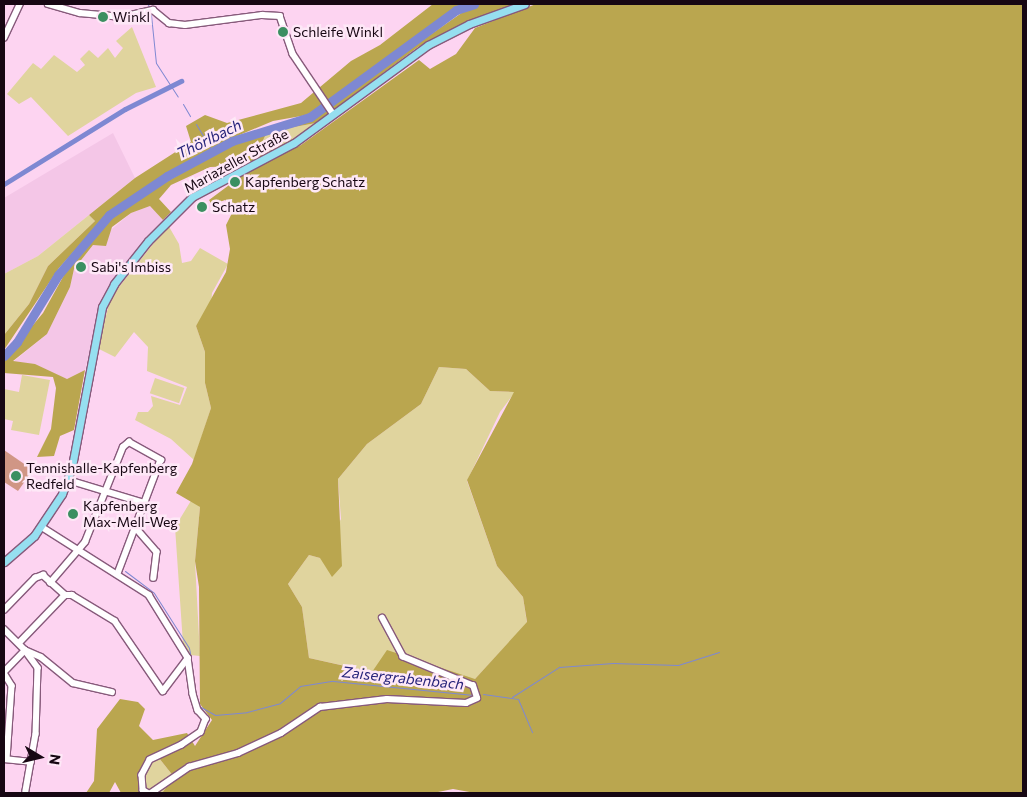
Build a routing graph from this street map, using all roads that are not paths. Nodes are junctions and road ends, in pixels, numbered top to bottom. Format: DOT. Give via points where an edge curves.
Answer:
graph roads {
  1 [pos="20,4"];
  2 [pos="48,4"];
  3 [pos="71,4"];
  4 [pos="525,4"];
  5 [pos="153,7"];
  6 [pos="67,11"];
  7 [pos="4,38"];
  8 [pos="333,114"];
  9 [pos="68,480"];
  10 [pos="106,491"];
  11 [pos="144,503"];
  12 [pos="42,527"];
  13 [pos="137,529"];
  14 [pos="80,550"];
  15 [pos="4,562"];
  16 [pos="118,574"];
  17 [pos="154,578"];
  18 [pos="50,582"];
  19 [pos="65,595"];
  20 [pos="4,610"];
  21 [pos="382,618"];
  22 [pos="4,629"];
  23 [pos="19,643"];
  24 [pos="25,650"];
  25 [pos="188,658"];
  26 [pos="4,673"];
  27 [pos="112,692"];
  28 [pos="5,759"];
  29 [pos="31,762"];
  30 [pos="26,791"];
  31 [pos="148,793"];
  32 [pos="152,793"];
  1 -- 7 [label="street"];
  2 -- 6 [label="street"];
  3 -- 6 [label="street"];
  4 -- 8 [label="main road, Mariazeller Straße" via="438,39"];
  5 -- 6 [label="street" via="122,17"];
  5 -- 8 [label="street" via="169,23 185,26 280,16 293,54"];
  8 -- 9 [label="main road, Mariazeller Straße" via="294,143 192,197 124,269 106,296 98,320"];
  9 -- 10 [label="street"];
  9 -- 12 [label="main road, Mariazeller Straße"];
  10 -- 11 [label="street"];
  10 -- 11 [label="street" via="123,447 129,442 161,458"];
  10 -- 14 [label="street" via="96,522"];
  11 -- 13 [label="street"];
  12 -- 14 [label="street"];
  12 -- 15 [label="main road, Mariazeller Straße"];
  13 -- 16 [label="street"];
  13 -- 17 [label="street" via="156,552"];
  14 -- 16 [label="street"];
  14 -- 18 [label="street"];
  16 -- 25 [label="street" via="148,596"];
  18 -- 19 [label="street"];
  18 -- 20 [label="street" via="43,575 35,578"];
  19 -- 23 [label="street"];
  19 -- 25 [label="street" via="78,596 97,608 128,637 163,691"];
  21 -- 32 [label="street" via="403,657 473,686 477,698 466,703 387,699 320,706 281,733 238,753 189,767"];
  22 -- 23 [label="street"];
  23 -- 24 [label="street"];
  24 -- 26 [label="street"];
  24 -- 27 [label="street" via="41,657 73,683"];
  24 -- 29 [label="street" via="38,668 40,693"];
  25 -- 31 [label="street" via="193,694 198,710 206,719 200,732 182,745 150,760 142,775 143,790"];
  26 -- 28 [label="street" via="12,686"];
  28 -- 29 [label="street"];
  29 -- 30 [label="street"];
}
